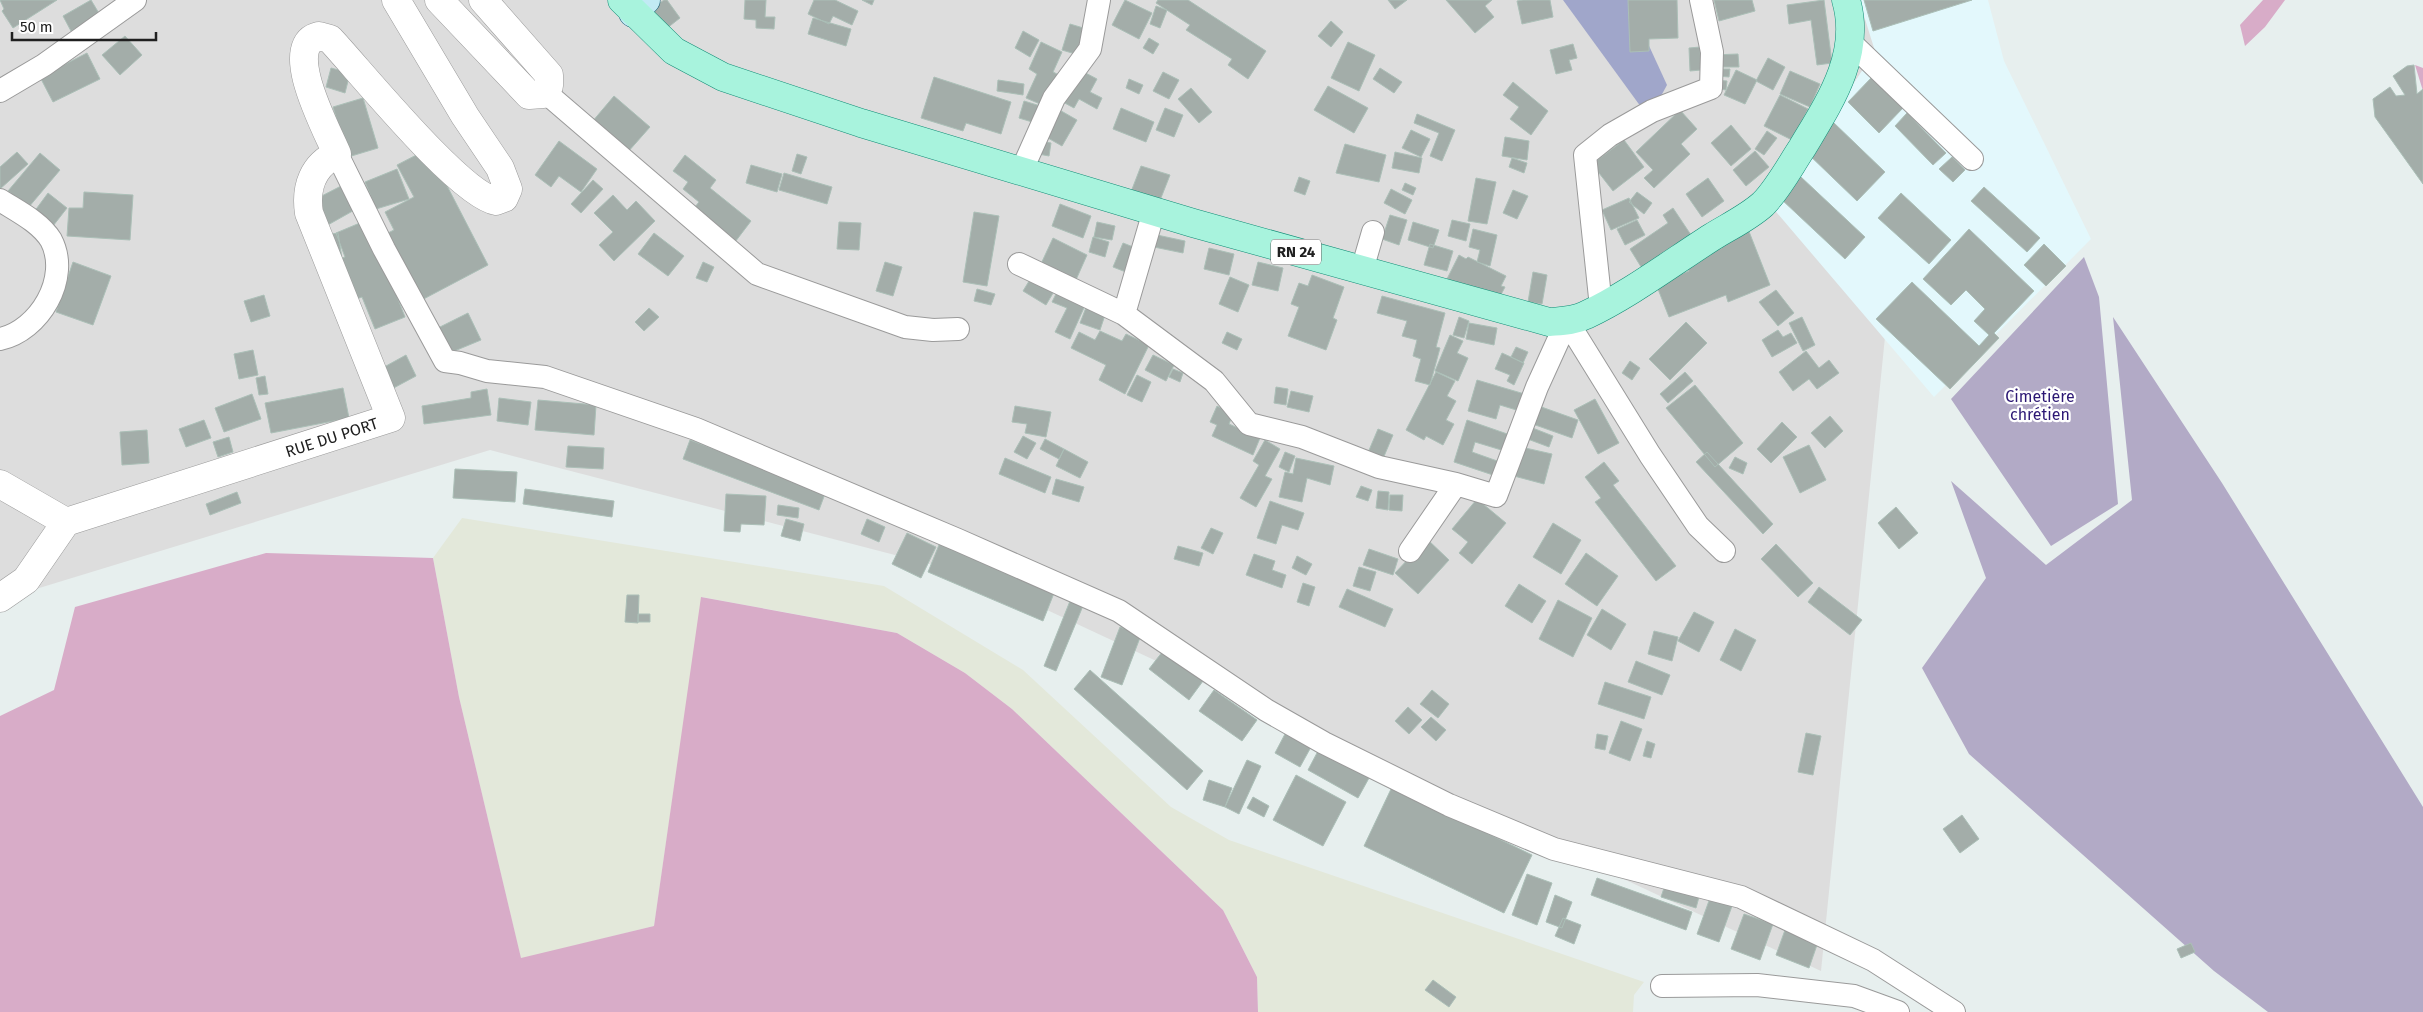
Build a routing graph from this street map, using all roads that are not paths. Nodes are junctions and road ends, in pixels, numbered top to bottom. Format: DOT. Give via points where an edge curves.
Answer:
graph roads {
  1 [pos="135,0"];
  2 [pos="396,0"];
  3 [pos="439,0"];
  4 [pos="483,0"];
  5 [pos="1099,0"];
  6 [pos="1701,0"];
  7 [pos="634,4"];
  8 [pos="1848,5"];
  9 [pos="1850,42"];
  10 [pos="0,91"];
  11 [pos="545,92"];
  12 [pos="337,154"];
  13 [pos="1972,159"];
  14 [pos="1021,172"];
  15 [pos="0,200"];
  16 [pos="1154,211"];
  17 [pos="1373,232"];
  18 [pos="1019,264"];
  19 [pos="1362,270"];
  20 [pos="1600,307"];
  21 [pos="1124,314"];
  22 [pos="1567,321"];
  23 [pos="958,329"];
  24 [pos="0,339"];
  25 [pos="0,484"];
  26 [pos="1456,484"];
  27 [pos="66,522"];
  28 [pos="1410,551"];
  29 [pos="1724,551"];
  30 [pos="0,598"];
  31 [pos="1662,986"];
  32 [pos="1898,1012"];
  33 [pos="1954,1012"];
  1 -- 10 [label="street" via="44,65"];
  2 -- 12 [label="street" via="500,168 507,194 502,200 494,201 466,184 423,142 330,39 320,36 312,38 305,47 305,73"];
  3 -- 11 [label="street" via="529,95 540,96"];
  4 -- 11 [label="street" via="548,75 550,82"];
  5 -- 14 [label="street" via="1090,49 1054,98"];
  6 -- 20 [label="street" via="1712,52 1711,88 1652,111 1610,135 1585,156"];
  7 -- 14 [label="main road, RN 24" via="674,52 723,77"];
  8 -- 9 [label="main road, RN 24"];
  9 -- 13 [label="street"];
  9 -- 20 [label="main road, RN 24" via="1844,73 1830,102 1762,204"];
  11 -- 23 [label="street" via="757,274 905,327"];
  12 -- 27 [label="street, RUE DU PORT" via="314,173 308,193 310,212 391,418"];
  12 -- 33 [label="street" via="445,362 487,371 545,377 696,429 948,536 1120,611 1266,710 1324,743 1449,805 1554,849 1742,897 1873,960"];
  14 -- 16 [label="main road, RN 24"];
  15 -- 24 [label="street" via="45,232 56,260 53,287 38,316 18,333"];
  16 -- 19 [label="main road, RN 24"];
  16 -- 21 [label="street"];
  17 -- 19 [label="street"];
  18 -- 21 [label="street"];
  19 -- 22 [label="main road, RN 24" via="1531,318 1548,322"];
  20 -- 22 [label="main road, RN 24"];
  21 -- 26 [label="street" via="1214,381 1249,424 1302,437 1379,467"];
  22 -- 26 [label="street" via="1537,387 1496,496"];
  22 -- 29 [label="street" via="1698,526"];
  25 -- 27 [label="street"];
  26 -- 28 [label="street"];
  27 -- 30 [label="street" via="26,580"];
  31 -- 32 [label="street" via="1757,985 1854,996"];
}
